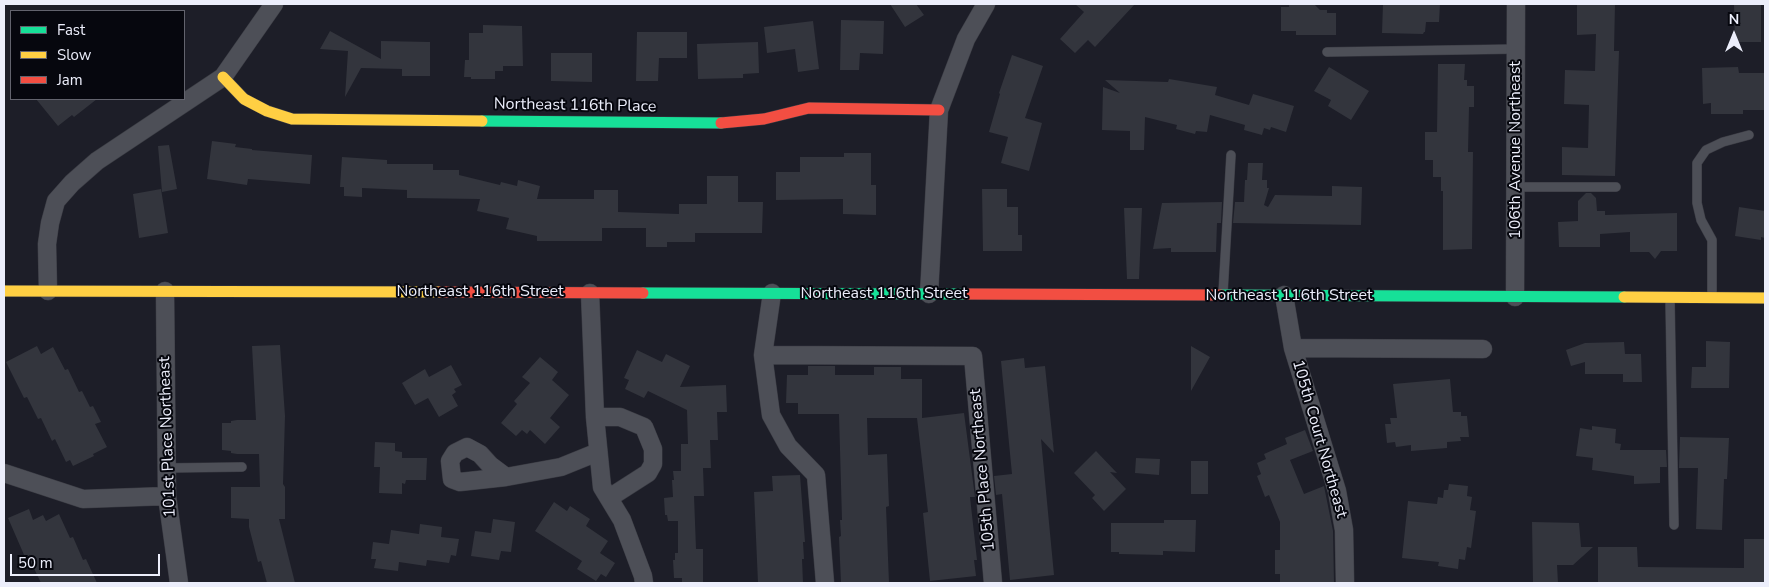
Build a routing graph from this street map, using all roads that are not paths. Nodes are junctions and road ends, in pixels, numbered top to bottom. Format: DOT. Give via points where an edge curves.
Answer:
graph roads {
  1 [pos="274,4"];
  2 [pos="986,4"];
  3 [pos="1516,4"];
  4 [pos="1516,49"];
  5 [pos="1327,52"];
  6 [pos="223,77"];
  7 [pos="939,110"];
  8 [pos="1749,135"];
  9 [pos="1231,155"];
  10 [pos="1516,187"];
  11 [pos="1616,187"];
  12 [pos="4,291"];
  13 [pos="48,291"];
  14 [pos="165,291"];
  15 [pos="590,293"];
  16 [pos="772,293"];
  17 [pos="929,294"];
  18 [pos="1284,295"];
  19 [pos="1223,296"];
  20 [pos="1515,297"];
  21 [pos="1670,297"];
  22 [pos="1712,297"];
  23 [pos="1765,298"];
  24 [pos="1293,348"];
  25 [pos="1482,349"];
  26 [pos="763,355"];
  27 [pos="595,417"];
  28 [pos="598,452"];
  29 [pos="242,467"];
  30 [pos="167,468"];
  31 [pos="4,473"];
  32 [pos="506,477"];
  33 [pos="167,496"];
  34 [pos="609,498"];
  35 [pos="1674,525"];
  36 [pos="179,583"];
  37 [pos="644,583"];
  38 [pos="825,583"];
  39 [pos="993,583"];
  40 [pos="1345,583"];
  1 -- 6 [label="street"];
  2 -- 7 [label="street" via="966,39"];
  3 -- 4 [label="street, 106th Avenue Northeast"];
  4 -- 5 [label="lane"];
  4 -- 10 [label="street, 106th Avenue Northeast"];
  6 -- 7 [label="street, Northeast 116th Place" via="244,99 292,119 727,124 809,108"];
  6 -- 13 [label="street" via="97,161 56,200 47,244"];
  7 -- 17 [label="street"];
  8 -- 22 [label="lane" via="1706,150 1697,163 1701,220 1712,240"];
  9 -- 19 [label="lane"];
  10 -- 11 [label="lane"];
  10 -- 20 [label="street, 106th Avenue Northeast"];
  12 -- 13 [label="street, Northeast 116th Street"];
  13 -- 14 [label="street, Northeast 116th Street"];
  14 -- 15 [label="street, Northeast 116th Street"];
  14 -- 30 [label="street, 101st Place Northeast"];
  15 -- 16 [label="street, Northeast 116th Street"];
  15 -- 27 [label="street"];
  16 -- 17 [label="street, Northeast 116th Street"];
  16 -- 26 [label="street"];
  17 -- 19 [label="street, Northeast 116th Street"];
  18 -- 19 [label="street, Northeast 116th Street"];
  18 -- 20 [label="street, Northeast 116th Street"];
  18 -- 24 [label="street, 105th Court Northeast"];
  20 -- 21 [label="street, Northeast 116th Street"];
  21 -- 22 [label="street, Northeast 116th Street"];
  21 -- 35 [label="lane"];
  22 -- 23 [label="street, Northeast 116th Street"];
  24 -- 25 [label="street"];
  24 -- 40 [label="street, 105th Court Northeast" via="1337,491 1344,530"];
  26 -- 38 [label="street" via="771,415 788,446 816,475"];
  26 -- 39 [label="street, 105th Place Northeast" via="973,356"];
  27 -- 28 [label="street"];
  27 -- 34 [label="street" via="620,417 644,427 653,449 648,473"];
  28 -- 32 [label="street" via="561,467"];
  28 -- 34 [label="street" via="602,487"];
  29 -- 30 [label="lane"];
  30 -- 33 [label="street, 101st Place Northeast"];
  31 -- 33 [label="street" via="83,499"];
  33 -- 36 [label="street, 101st Place Northeast"];
  34 -- 37 [label="street" via="622,520"];
}
